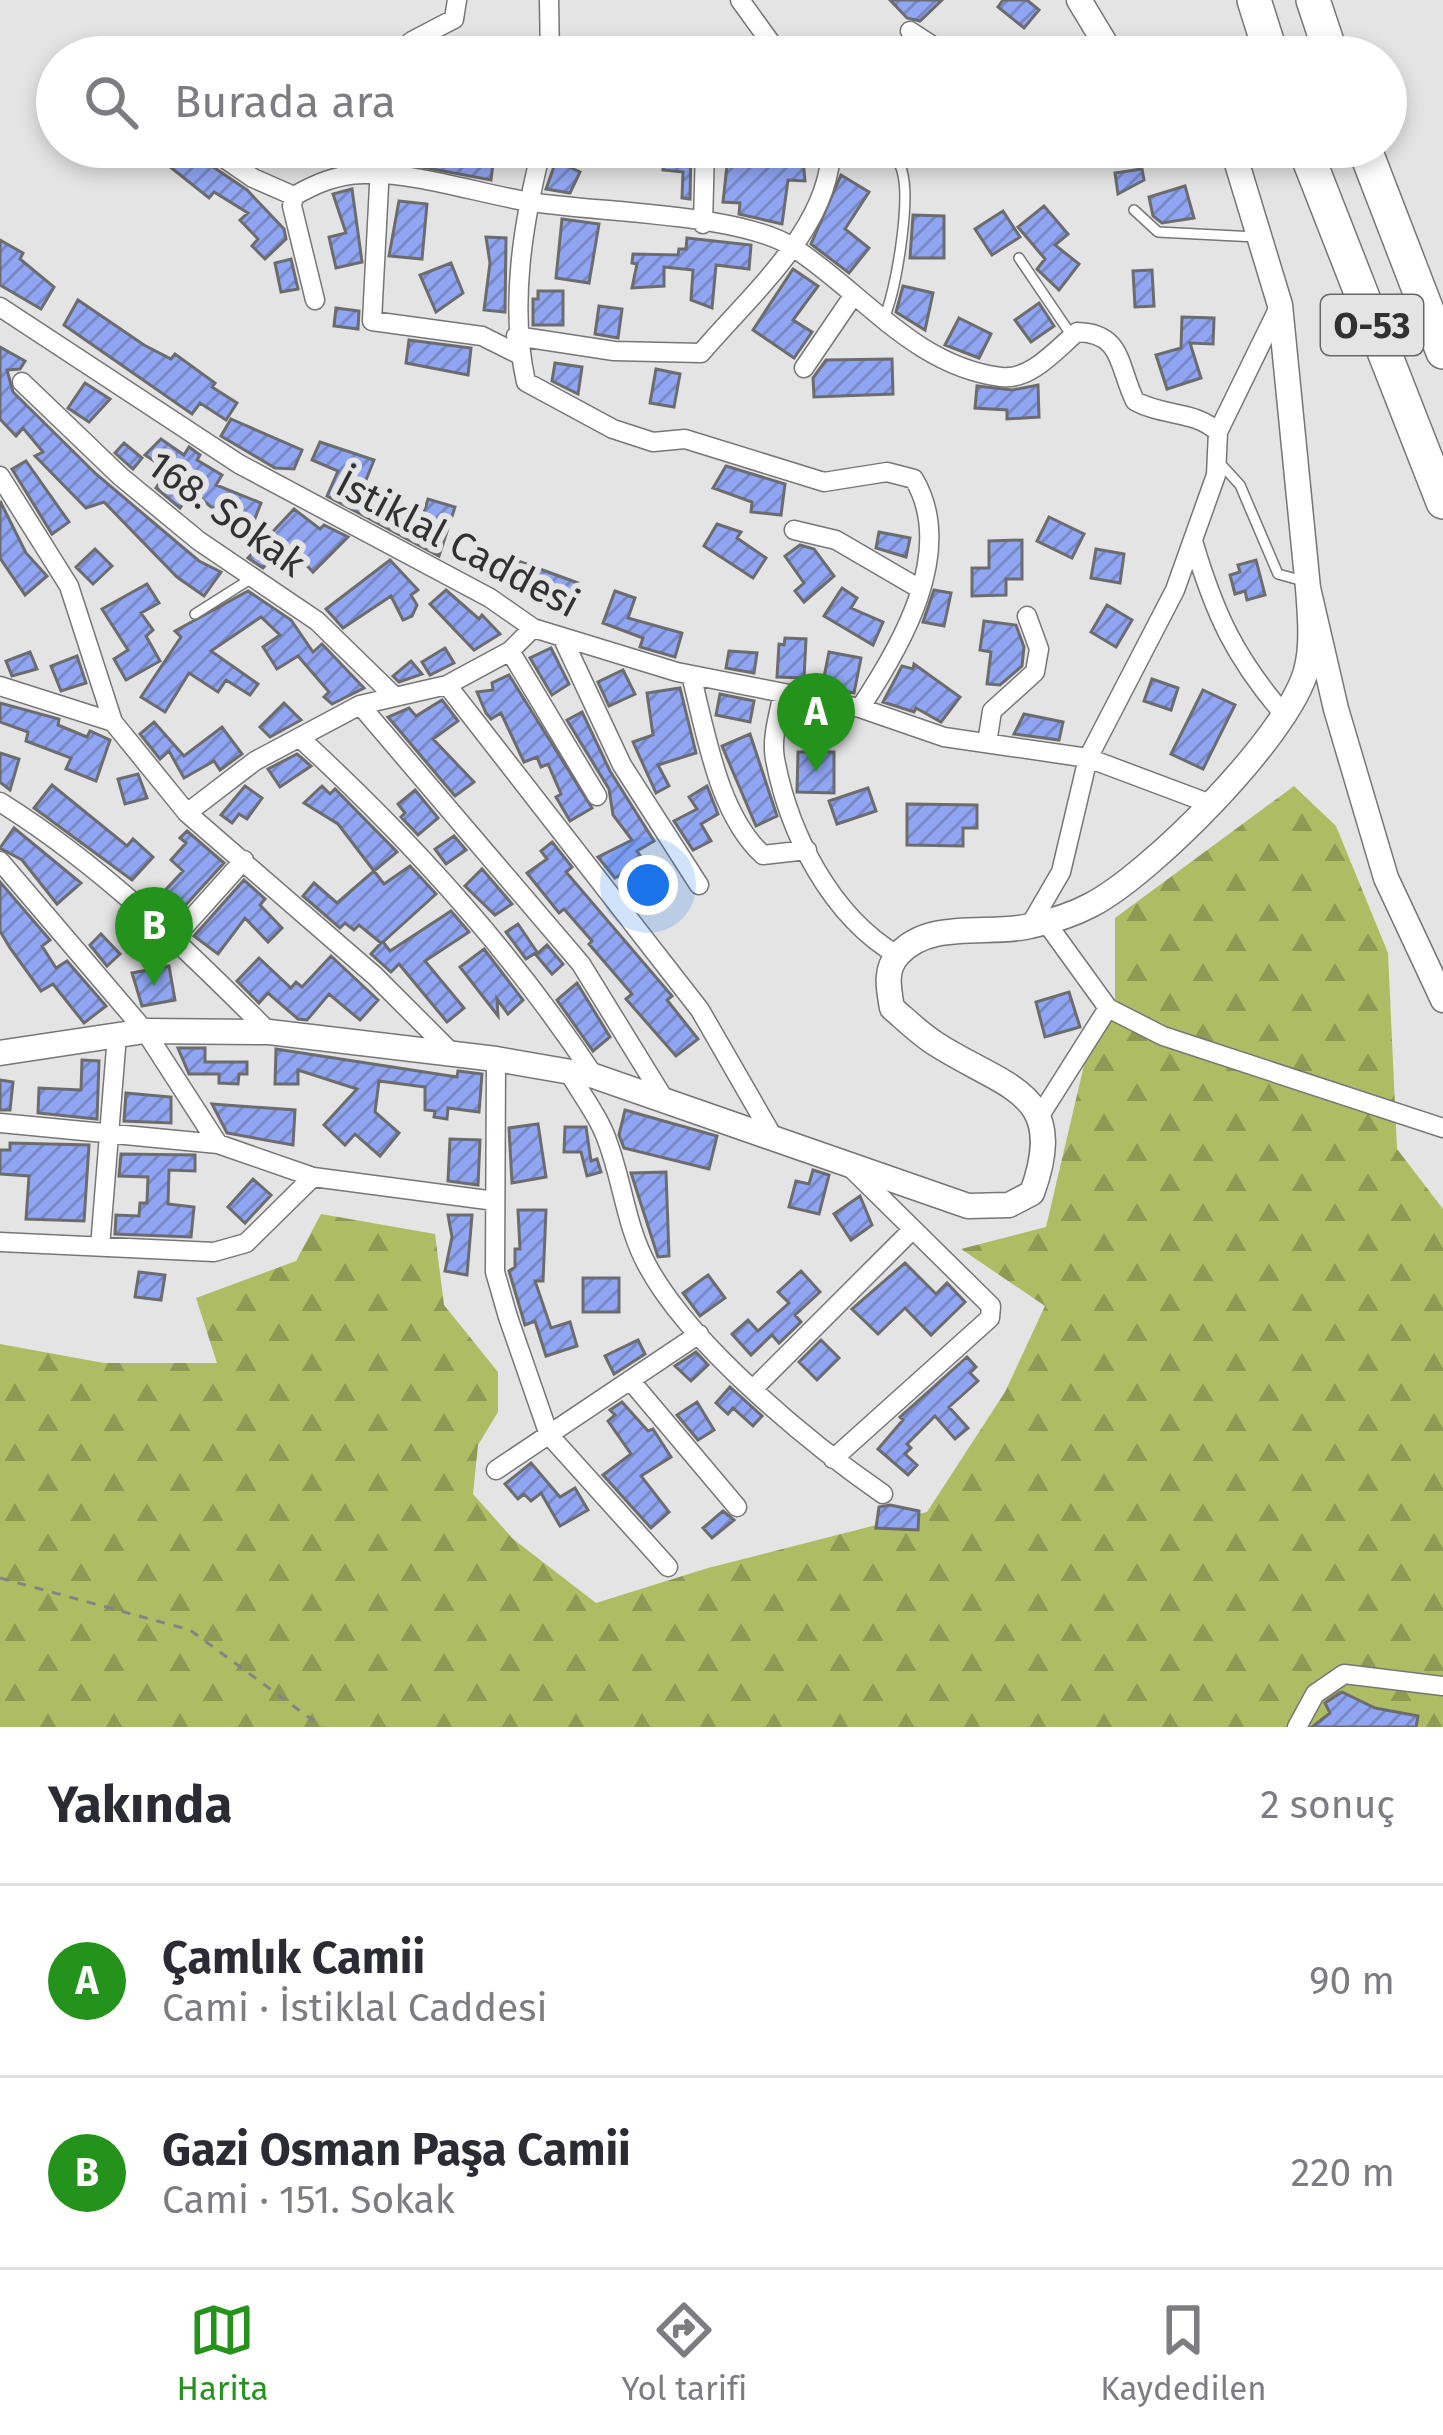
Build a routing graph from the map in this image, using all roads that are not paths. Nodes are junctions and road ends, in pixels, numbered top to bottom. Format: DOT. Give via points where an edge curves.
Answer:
graph roads {
  1 [pos="457,0"];
  2 [pos="550,0"];
  3 [pos="740,0"];
  4 [pos="1079,0"];
  5 [pos="1254,0"];
  6 [pos="1313,0"];
  7 [pos="910,31"];
  8 [pos="420,36"];
  9 [pos="550,36"];
  10 [pos="767,36"];
  11 [pos="918,36"];
  12 [pos="1101,36"];
  13 [pos="1265,36"];
  14 [pos="1325,36"];
  15 [pos="238,168"];
  16 [pos="379,168"];
  17 [pos="537,168"];
  18 [pos="704,168"];
  19 [pos="831,168"];
  20 [pos="901,168"];
  21 [pos="1239,168"];
  22 [pos="1312,168"];
  23 [pos="1372,168"];
  24 [pos="379,174"];
  25 [pos="294,196"];
  26 [pos="528,202"];
  27 [pos="1134,209"];
  28 [pos="703,224"];
  29 [pos="1261,237"];
  30 [pos="791,245"];
  31 [pos="1019,258"];
  32 [pos="853,296"];
  33 [pos="315,300"];
  34 [pos="1280,305"];
  35 [pos="0,308"];
  36 [pos="883,320"];
  37 [pos="1072,336"];
  38 [pos="518,345"];
  39 [pos="1443,352"];
  40 [pos="804,368"];
  41 [pos="22,382"];
  42 [pos="1218,432"];
  43 [pos="1217,460"];
  44 [pos="0,476"];
  45 [pos="1443,502"];
  46 [pos="794,530"];
  47 [pos="1192,541"];
  48 [pos="255,576"];
  49 [pos="1308,585"];
  50 [pos="920,589"];
  51 [pos="195,614"];
  52 [pos="1027,616"];
  53 [pos="533,628"];
  54 [pos="563,639"];
  55 [pos="510,651"];
  56 [pos="691,675"];
  57 [pos="446,685"];
  58 [pos="0,686"];
  59 [pos="783,693"];
  60 [pos="394,696"];
  61 [pos="360,705"];
  62 [pos="860,708"];
  63 [pos="1286,717"];
  64 [pos="113,722"];
  65 [pos="301,739"];
  66 [pos="987,743"];
  67 [pos="1088,758"];
  68 [pos="597,796"];
  69 [pos="0,802"];
  70 [pos="1208,802"];
  71 [pos="187,813"];
  72 [pos="807,850"];
  73 [pos="244,860"];
  74 [pos="0,862"];
  75 [pos="699,885"];
  76 [pos="1037,924"];
  77 [pos="174,938"];
  78 [pos="897,956"];
  79 [pos="1443,1000"];
  80 [pos="1108,1008"];
  81 [pos="145,1031"];
  82 [pos="269,1032"];
  83 [pos="117,1035"];
  84 [pos="0,1053"];
  85 [pos="452,1053"];
  86 [pos="496,1059"];
  87 [pos="568,1071"];
  88 [pos="594,1076"];
  89 [pos="666,1102"];
  90 [pos="1041,1114"];
  91 [pos="0,1123"];
  92 [pos="1443,1128"];
  93 [pos="106,1134"];
  94 [pos="776,1142"];
  95 [pos="218,1144"];
  96 [pos="850,1166"];
  97 [pos="313,1177"];
  98 [pos="495,1201"];
  99 [pos="910,1232"];
  100 [pos="0,1242"];
  101 [pos="100,1247"];
  102 [pos="698,1334"];
  103 [pos="630,1380"];
  104 [pos="754,1387"];
  105 [pos="549,1436"];
  106 [pos="833,1460"];
  107 [pos="496,1470"];
  108 [pos="883,1494"];
  109 [pos="737,1507"];
  110 [pos="668,1567"];
  111 [pos="1443,1686"];
  112 [pos="1297,1727"];
  1 -- 8 [label="street" via="454,19"];
  2 -- 9 [label="street"];
  3 -- 10 [label="street"];
  4 -- 12 [label="street"];
  5 -- 13 [label="highway"];
  6 -- 14 [label="highway"];
  7 -- 11 [label="street"];
  15 -- 25 [label="street"];
  16 -- 24 [label="street"];
  17 -- 26 [label="street"];
  18 -- 28 [label="street"];
  19 -- 30 [label="street"];
  20 -- 36 [label="lane" via="892,300"];
  21 -- 29 [label="street"];
  22 -- 45 [label="highway, O-53"];
  23 -- 39 [label="highway, O-53"];
  24 -- 25 [label="street" via="326,178"];
  24 -- 26 [label="street"];
  24 -- 38 [label="street" via="372,321"];
  25 -- 33 [label="street"];
  26 -- 28 [label="street"];
  26 -- 38 [label="street"];
  27 -- 29 [label="lane" via="1158,232"];
  28 -- 30 [label="street"];
  29 -- 34 [label="street"];
  30 -- 32 [label="street"];
  30 -- 38 [label="street" via="700,353"];
  31 -- 37 [label="lane"];
  32 -- 36 [label="street"];
  32 -- 40 [label="street"];
  34 -- 42 [label="street"];
  34 -- 49 [label="street"];
  35 -- 53 [label="street, İstiklal Caddesi" via="239,464"];
  36 -- 37 [label="street" via="960,364 1004,378 1027,372"];
  37 -- 42 [label="street" via="1099,332 1117,345 1135,401 1157,413 1202,417"];
  38 -- 50 [label="street" via="526,382 653,442 699,443 824,482 887,472 914,478 925,516"];
  41 -- 48 [label="street, 168. Sokak" via="119,476"];
  42 -- 43 [label="street"];
  43 -- 47 [label="street"];
  43 -- 49 [label="lane" via="1240,485 1278,574"];
  44 -- 64 [label="street" via="69,586"];
  46 -- 50 [label="street" via="836,540"];
  47 -- 63 [label="street" via="1216,617 1245,670"];
  47 -- 67 [label="street"];
  48 -- 51 [label="lane"];
  48 -- 60 [label="street, 168. Sokak" via="317,621"];
  49 -- 63 [label="street" via="1307,669"];
  49 -- 79 [label="street" via="1386,878"];
  50 -- 62 [label="street" via="897,652"];
  52 -- 66 [label="street" via="1039,649 1035,672 992,711"];
  53 -- 54 [label="street, İstiklal Caddesi"];
  53 -- 55 [label="street"];
  54 -- 56 [label="street, İstiklal Caddesi"];
  54 -- 75 [label="street" via="622,765"];
  55 -- 57 [label="street"];
  55 -- 68 [label="street"];
  56 -- 59 [label="street, İstiklal Caddesi"];
  56 -- 72 [label="street" via="715,765 748,842 763,855"];
  57 -- 60 [label="street"];
  57 -- 94 [label="street" via="700,1010"];
  58 -- 64 [label="street"];
  59 -- 62 [label="street, İstiklal Caddesi"];
  59 -- 72 [label="street" via="775,757"];
  60 -- 61 [label="street"];
  61 -- 65 [label="street"];
  61 -- 89 [label="street" via="581,964"];
  62 -- 66 [label="street, İstiklal Caddesi"];
  63 -- 70 [label="street"];
  64 -- 71 [label="street"];
  65 -- 71 [label="street" via="255,761"];
  65 -- 88 [label="street" via="392,822 467,907"];
  66 -- 67 [label="street, İstiklal Caddesi"];
  67 -- 70 [label="street, İstiklal Caddesi"];
  67 -- 76 [label="street" via="1061,872"];
  69 -- 77 [label="street" via="61,840"];
  70 -- 76 [label="street" via="1148,865 1091,905"];
  71 -- 73 [label="street"];
  72 -- 78 [label="street" via="816,875 874,942"];
  73 -- 77 [label="street"];
  73 -- 85 [label="street"];
  74 -- 81 [label="street"];
  76 -- 78 [label="street" via="965,928"];
  76 -- 80 [label="street"];
  77 -- 82 [label="street"];
  78 -- 90 [label="street" via="887,978 892,1008 935,1044 1011,1083"];
  80 -- 90 [label="street"];
  80 -- 92 [label="street" via="1162,1036"];
  81 -- 82 [label="street"];
  81 -- 83 [label="street"];
  81 -- 95 [label="street"];
  82 -- 85 [label="street"];
  83 -- 84 [label="street"];
  83 -- 93 [label="street"];
  85 -- 86 [label="street"];
  86 -- 87 [label="street"];
  86 -- 98 [label="street"];
  87 -- 88 [label="street"];
  87 -- 102 [label="street" via="608,1141 623,1210 648,1268"];
  88 -- 89 [label="street"];
  89 -- 94 [label="street"];
  90 -- 96 [label="street" via="1046,1155 1032,1193 1010,1205 968,1206"];
  91 -- 93 [label="street"];
  93 -- 95 [label="street"];
  93 -- 101 [label="street"];
  94 -- 96 [label="street"];
  95 -- 97 [label="street"];
  96 -- 99 [label="street"];
  97 -- 98 [label="street"];
  97 -- 101 [label="street" via="246,1243 214,1252"];
  98 -- 105 [label="street" via="495,1272"];
  99 -- 104 [label="street"];
  99 -- 106 [label="street" via="991,1306 990,1318"];
  100 -- 101 [label="street"];
  102 -- 103 [label="street"];
  102 -- 104 [label="street"];
  103 -- 105 [label="street"];
  103 -- 109 [label="street"];
  104 -- 106 [label="street"];
  105 -- 107 [label="street"];
  105 -- 110 [label="street"];
  106 -- 108 [label="street"];
  111 -- 112 [label="street" via="1344,1674 1315,1694"];
}
